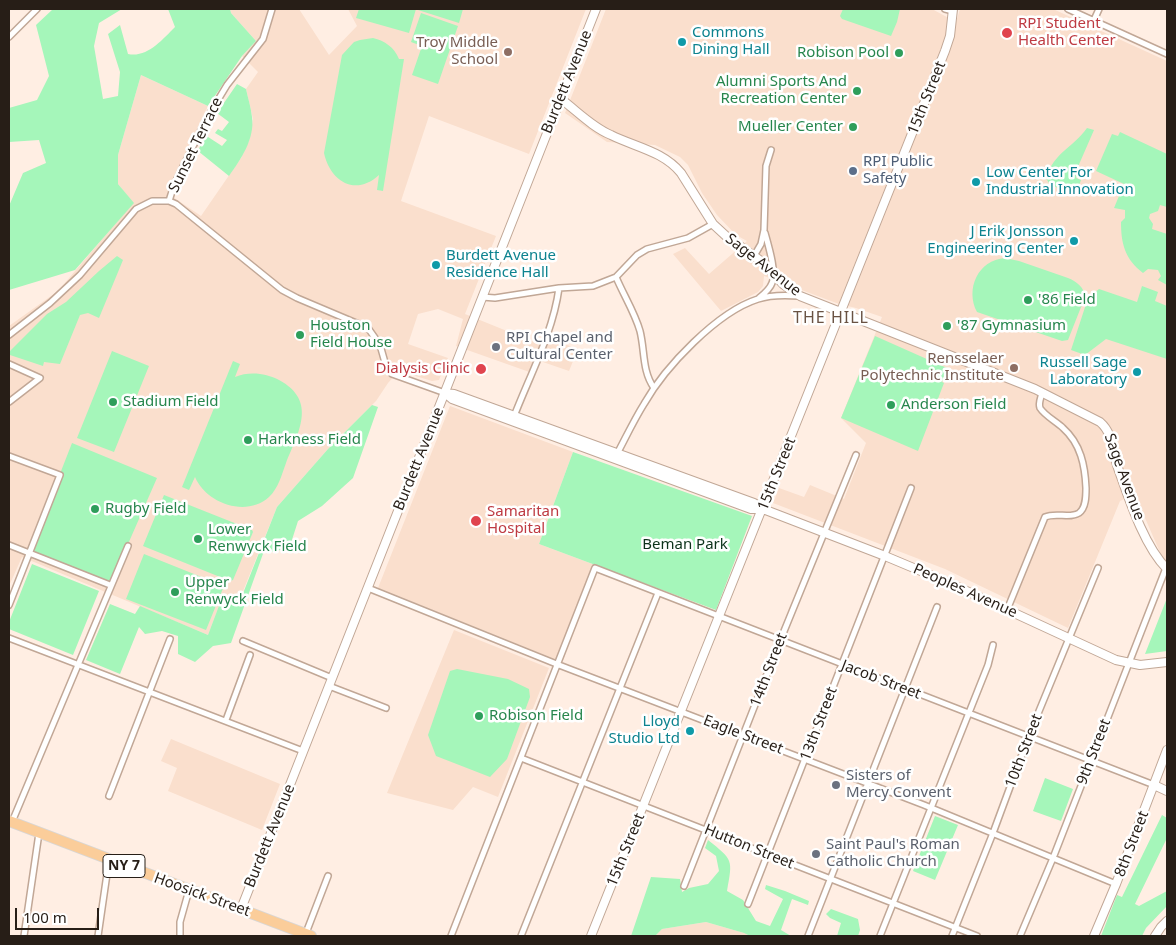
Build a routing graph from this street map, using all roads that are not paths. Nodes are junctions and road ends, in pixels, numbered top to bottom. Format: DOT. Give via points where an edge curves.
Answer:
graph roads {
  1 [pos="37,9"];
  2 [pos="272,9"];
  3 [pos="596,9"];
  4 [pos="1068,9"];
  5 [pos="1099,9"];
  6 [pos="951,10"];
  7 [pos="1094,20"];
  8 [pos="9,37"];
  9 [pos="1167,54"];
  10 [pos="561,99"];
  11 [pos="771,150"];
  12 [pos="169,200"];
  13 [pos="714,224"];
  14 [pos="764,230"];
  15 [pos="754,256"];
  16 [pos="774,274"];
  17 [pos="616,277"];
  18 [pos="559,288"];
  19 [pos="800,296"];
  20 [pos="482,297"];
  21 [pos="758,299"];
  22 [pos="842,311"];
  23 [pos="9,335"];
  24 [pos="9,364"];
  25 [pos="654,388"];
  26 [pos="445,393"];
  27 [pos="1042,393"];
  28 [pos="9,402"];
  29 [pos="512,419"];
  30 [pos="856,455"];
  31 [pos="9,456"];
  32 [pos="616,456"];
  33 [pos="911,488"];
  34 [pos="763,509"];
  35 [pos="824,532"];
  36 [pos="9,545"];
  37 [pos="128,546"];
  38 [pos="29,553"];
  39 [pos="886,556"];
  40 [pos="1098,568"];
  41 [pos="1167,569"];
  42 [pos="110,585"];
  43 [pos="368,588"];
  44 [pos="658,593"];
  45 [pos="9,604"];
  46 [pos="937,607"];
  47 [pos="1007,610"];
  48 [pos="720,617"];
  49 [pos="9,638"];
  50 [pos="1069,638"];
  51 [pos="170,639"];
  52 [pos="780,640"];
  53 [pos="243,641"];
  54 [pos="993,645"];
  55 [pos="250,655"];
  56 [pos="1167,662"];
  57 [pos="79,664"];
  58 [pos="1129,664"];
  59 [pos="559,665"];
  60 [pos="842,665"];
  61 [pos="332,678"];
  62 [pos="329,686"];
  63 [pos="620,687"];
  64 [pos="905,689"];
  65 [pos="150,691"];
  66 [pos="386,708"];
  67 [pos="682,712"];
  68 [pos="967,713"];
  69 [pos="226,720"];
  70 [pos="744,735"];
  71 [pos="1028,737"];
  72 [pos="1167,750"];
  73 [pos="304,751"];
  74 [pos="521,758"];
  75 [pos="806,759"];
  76 [pos="1090,761"];
  77 [pos="581,782"];
  78 [pos="868,783"];
  79 [pos="1154,785"];
  80 [pos="1167,791"];
  81 [pos="110,796"];
  82 [pos="643,806"];
  83 [pos="932,808"];
  84 [pos="11,821"];
  85 [pos="706,830"];
  86 [pos="993,832"];
  87 [pos="40,833"];
  88 [pos="768,855"];
  89 [pos="1053,858"];
  90 [pos="109,860"];
  91 [pos="328,876"];
  92 [pos="830,879"];
  93 [pos="1116,884"];
  94 [pos="684,886"];
  95 [pos="189,890"];
  96 [pos="748,904"];
  97 [pos="893,904"];
  98 [pos="241,909"];
  99 [pos="1167,921"];
  100 [pos="955,928"];
  101 [pos="308,935"];
  102 [pos="24,936"];
  103 [pos="98,936"];
  104 [pos="180,936"];
  105 [pos="451,936"];
  106 [pos="520,936"];
  107 [pos="591,936"];
  108 [pos="808,936"];
  109 [pos="880,936"];
  110 [pos="952,936"];
  111 [pos="977,936"];
  112 [pos="1020,936"];
  113 [pos="1094,936"];
  114 [pos="1155,936"];
  1 -- 8 [label="street"];
  2 -- 12 [label="street, Sunset Terrace" via="263,39 227,85 207,118"];
  3 -- 10 [label="street, Burdett Avenue"];
  4 -- 7 [label="street"];
  5 -- 7 [label="street"];
  6 -- 22 [label="street, 15th Street" via="946,51"];
  7 -- 9 [label="street"];
  10 -- 13 [label="street, Sage Avenue" via="609,135 670,161"];
  10 -- 20 [label="street, Burdett Avenue"];
  11 -- 14 [label="street" via="765,176"];
  12 -- 23 [label="street, Sunset Terrace" via="152,201 136,210 75,280"];
  12 -- 26 [label="street, Peoples Avenue" via="289,294 368,328 380,345 392,374"];
  13 -- 15 [label="street, Sage Avenue"];
  13 -- 17 [label="street" via="688,238 647,249"];
  14 -- 15 [label="street"];
  14 -- 16 [label="street"];
  15 -- 16 [label="street, Sage Avenue"];
  16 -- 19 [label="street, Sage Avenue"];
  16 -- 21 [label="street" via="773,283"];
  17 -- 18 [label="street" via="593,286"];
  17 -- 25 [label="street" via="639,330 648,380"];
  18 -- 20 [label="street" via="495,298"];
  18 -- 29 [label="street" via="552,321"];
  19 -- 21 [label="street"];
  19 -- 22 [label="street, Sage Avenue"];
  20 -- 26 [label="street, Burdett Avenue"];
  21 -- 25 [label="street" via="727,315 700,335"];
  22 -- 27 [label="street, Sage Avenue"];
  22 -- 34 [label="street, 15th Street"];
  24 -- 28 [label="street" via="40,378"];
  25 -- 32 [label="street"];
  26 -- 29 [label="street, Peoples Avenue"];
  26 -- 43 [label="street, Burdett Avenue"];
  27 -- 41 [label="street, Sage Avenue" via="1100,422 1108,430 1118,468 1150,546"];
  27 -- 47 [label="street" via="1040,408 1065,429 1081,455 1085,470 1084,507 1077,514 1045,517"];
  29 -- 32 [label="street, Peoples Avenue"];
  30 -- 35 [label="street, 14th Street"];
  31 -- 38 [label="street" via="60,475"];
  32 -- 34 [label="street, Peoples Avenue" via="754,503"];
  33 -- 39 [label="street, 13th Street"];
  34 -- 35 [label="street, Peoples Avenue"];
  34 -- 48 [label="street, 15th Street"];
  35 -- 39 [label="street, Peoples Avenue"];
  35 -- 52 [label="street, 14th Street"];
  36 -- 38 [label="street"];
  37 -- 42 [label="street"];
  38 -- 42 [label="street"];
  38 -- 45 [label="street"];
  39 -- 47 [label="street, Peoples Avenue"];
  39 -- 60 [label="street, 13th Street"];
  40 -- 50 [label="street, 10th Street"];
  41 -- 58 [label="street, 9th Street"];
  42 -- 57 [label="street"];
  43 -- 59 [label="street, Eagle Street"];
  43 -- 61 [label="street, Burdett Avenue"];
  44 -- 48 [label="street, Jacob Street"];
  44 -- 59 [label="street, Jacob Street" via="596,568"];
  44 -- 63 [label="street"];
  46 -- 64 [label="street"];
  47 -- 50 [label="street, Peoples Avenue"];
  48 -- 52 [label="street, Jacob Street"];
  48 -- 67 [label="street, 15th Street"];
  49 -- 57 [label="street"];
  50 -- 58 [label="street, Peoples Avenue"];
  50 -- 71 [label="street, 10th Street"];
  51 -- 65 [label="street"];
  52 -- 60 [label="street, Jacob Street"];
  52 -- 70 [label="street, 14th Street"];
  53 -- 61 [label="street"];
  54 -- 68 [label="street"];
  55 -- 69 [label="street"];
  56 -- 58 [label="street, Peoples Avenue"];
  57 -- 65 [label="street"];
  57 -- 84 [label="street"];
  58 -- 76 [label="street, 9th Street"];
  59 -- 63 [label="street, Eagle Street"];
  59 -- 74 [label="street"];
  60 -- 64 [label="street, Jacob Street"];
  60 -- 75 [label="street, 13th Street"];
  61 -- 62 [label="street, Burdett Avenue"];
  62 -- 66 [label="street"];
  62 -- 73 [label="street, Burdett Avenue"];
  63 -- 67 [label="street, Eagle Street"];
  63 -- 77 [label="street"];
  64 -- 68 [label="street, Jacob Street"];
  64 -- 78 [label="street"];
  65 -- 69 [label="street"];
  65 -- 81 [label="street"];
  67 -- 70 [label="street, Eagle Street"];
  67 -- 82 [label="street, 15th Street"];
  68 -- 71 [label="street, Jacob Street"];
  68 -- 83 [label="street"];
  69 -- 73 [label="street"];
  70 -- 75 [label="street, Eagle Street"];
  70 -- 85 [label="street, 14th Street"];
  71 -- 76 [label="street, Jacob Street"];
  71 -- 86 [label="street, 10th Street"];
  72 -- 79 [label="street, 8th Street"];
  73 -- 98 [label="street, Burdett Avenue"];
  74 -- 77 [label="street, Hutton Street"];
  74 -- 105 [label="street"];
  75 -- 78 [label="street, Eagle Street"];
  75 -- 88 [label="street, 13th Street"];
  76 -- 79 [label="street, Jacob Street"];
  76 -- 89 [label="street, 9th Street"];
  77 -- 82 [label="street, Hutton Street"];
  77 -- 106 [label="street"];
  78 -- 83 [label="street, Eagle Street"];
  78 -- 92 [label="street"];
  79 -- 80 [label="street, Jacob Street"];
  79 -- 93 [label="street, 8th Street"];
  82 -- 85 [label="street, Hutton Street"];
  82 -- 107 [label="street, 15th Street"];
  83 -- 86 [label="street, Eagle Street"];
  83 -- 97 [label="street"];
  84 -- 87 [label="highway, Hoosick Street / NY 7"];
  85 -- 88 [label="street, Hutton Street"];
  85 -- 94 [label="street, 14th Street"];
  86 -- 89 [label="street, Eagle Street"];
  86 -- 100 [label="street, 10th Street"];
  87 -- 90 [label="highway, Hoosick Street / NY 7"];
  87 -- 102 [label="street"];
  88 -- 92 [label="street, Hutton Street"];
  88 -- 96 [label="street, 13th Street"];
  89 -- 93 [label="street, Eagle Street"];
  89 -- 112 [label="street, 9th Street"];
  90 -- 95 [label="highway, Hoosick Street / NY 7"];
  90 -- 103 [label="street"];
  91 -- 101 [label="street"];
  92 -- 97 [label="street, Hutton Street"];
  92 -- 108 [label="street"];
  93 -- 113 [label="street, 8th Street"];
  95 -- 98 [label="highway, Hoosick Street / NY 7"];
  95 -- 104 [label="street" via="181,914"];
  97 -- 100 [label="street, Hutton Street"];
  97 -- 109 [label="street"];
  98 -- 101 [label="highway, Hoosick Street / NY 7"];
  99 -- 114 [label="street"];
  100 -- 110 [label="street, 10th Street"];
  100 -- 111 [label="street, Hutton Street"];
}
